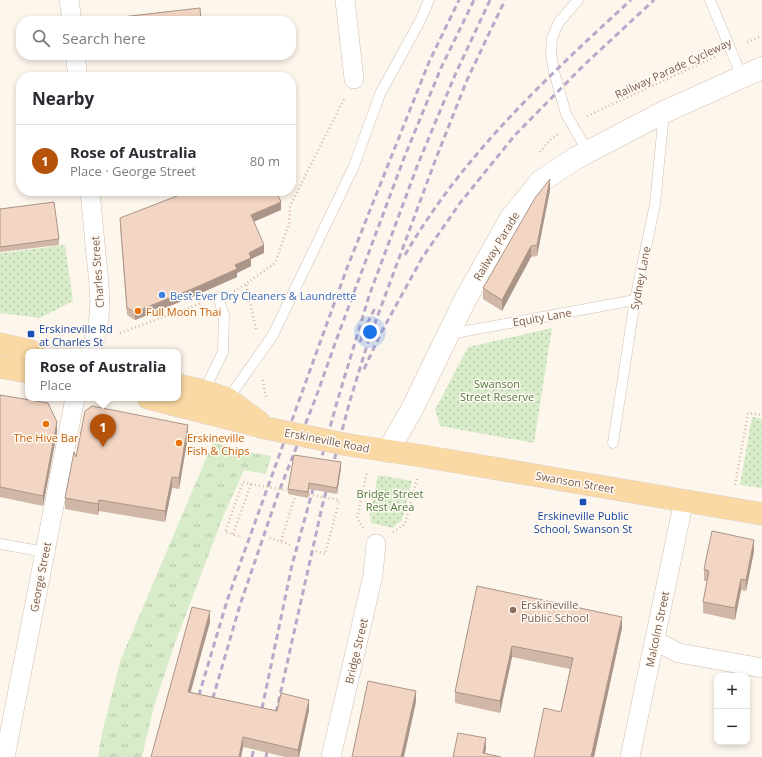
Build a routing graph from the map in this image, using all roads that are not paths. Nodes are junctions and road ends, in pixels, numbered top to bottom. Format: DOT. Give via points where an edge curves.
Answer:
graph roads {
  1 [pos="69,0"];
  2 [pos="346,0"];
  3 [pos="429,0"];
  4 [pos="578,0"];
  5 [pos="710,0"];
  6 [pos="71,16"];
  7 [pos="76,60"];
  8 [pos="762,68"];
  9 [pos="77,72"];
  10 [pos="742,77"];
  11 [pos="354,79"];
  12 [pos="664,112"];
  13 [pos="588,152"];
  14 [pos="90,196"];
  15 [pos="218,297"];
  16 [pos="635,300"];
  17 [pos="450,334"];
  18 [pos="0,344"];
  19 [pos="91,349"];
  20 [pos="25,350"];
  21 [pos="0,367"];
  22 [pos="25,371"];
  23 [pos="181,386"];
  24 [pos="204,391"];
  25 [pos="228,399"];
  26 [pos="74,401"];
  27 [pos="160,401"];
  28 [pos="266,428"];
  29 [pos="613,443"];
  30 [pos="388,451"];
  31 [pos="684,500"];
  32 [pos="762,514"];
  33 [pos="370,537"];
  34 [pos="0,544"];
  35 [pos="45,552"];
  36 [pos="655,641"];
  37 [pos="762,668"];
  38 [pos="5,757"];
  39 [pos="331,757"];
  40 [pos="630,757"];
  1 -- 6 [label="street"];
  2 -- 11 [label="street"];
  3 -- 25 [label="lane" via="380,94 350,174 273,334"];
  4 -- 13 [label="lane" via="559,22 552,38 551,53 566,114"];
  5 -- 10 [label="lane"];
  7 -- 9 [label="street"];
  8 -- 10 [label="street, Railway Parade"];
  10 -- 12 [label="street, Railway Parade"];
  12 -- 13 [label="street, Railway Parade"];
  12 -- 16 [label="lane, Sydney Lane" via="655,204"];
  13 -- 17 [label="street, Railway Parade" via="540,181 511,218 465,300"];
  14 -- 19 [label="street, Charles Street" via="100,306 98,330"];
  15 -- 24 [label="lane" via="224,316 222,352"];
  16 -- 17 [label="lane, Equity Lane"];
  16 -- 29 [label="lane, Sydney Lane"];
  17 -- 30 [label="street, Railway Parade"];
  18 -- 20 [label="main road"];
  21 -- 22 [label="main road"];
  23 -- 24 [label="main road, Erskineville Road"];
  24 -- 25 [label="main road, Erskineville Road"];
  25 -- 28 [label="main road, Erskineville Road"];
  26 -- 35 [label="street, George Street"];
  27 -- 28 [label="main road, Erskineville Road"];
  28 -- 30 [label="main road, Erskineville Road, bridge"];
  30 -- 31 [label="main road, Swanson Street"];
  31 -- 32 [label="main road, Swanson Street"];
  31 -- 36 [label="street, Malcolm Street"];
  33 -- 39 [label="street, Bridge Street" via="373,575"];
  34 -- 35 [label="lane"];
  35 -- 38 [label="street, George Street"];
  36 -- 37 [label="street" via="679,653"];
  36 -- 40 [label="street, Malcolm Street"];
}
